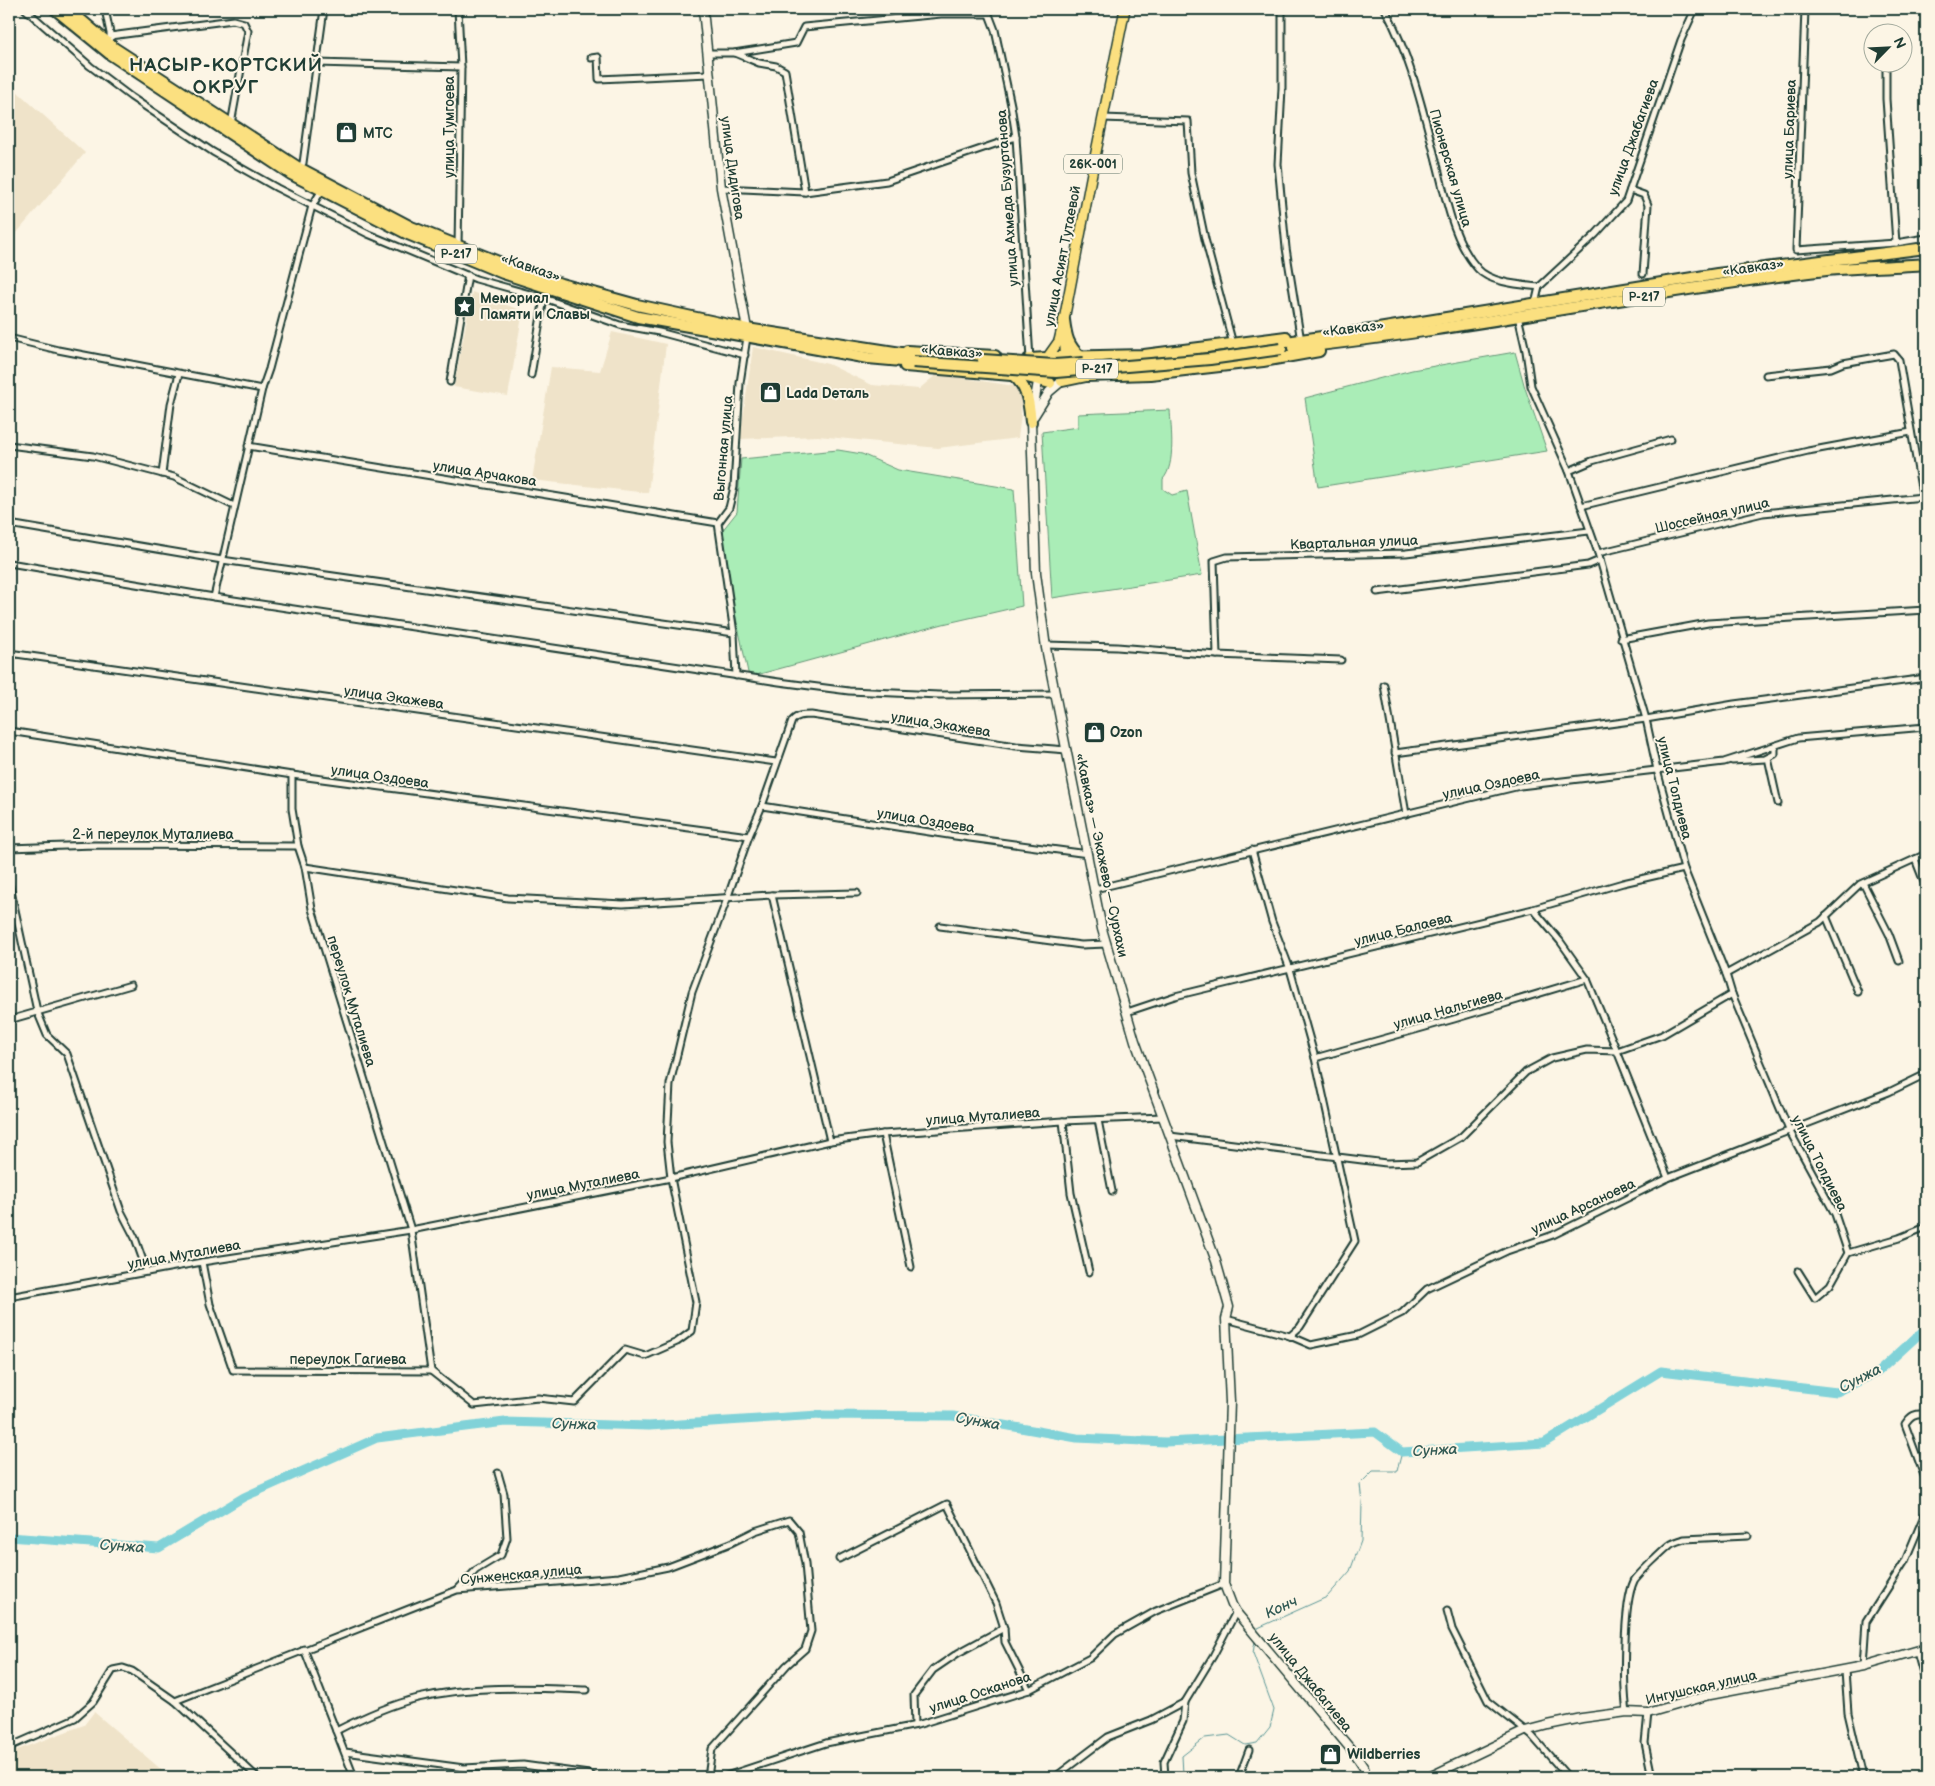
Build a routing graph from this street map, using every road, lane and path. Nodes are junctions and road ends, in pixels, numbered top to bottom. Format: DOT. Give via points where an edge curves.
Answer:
graph roads {
  1 [pos="25,9"];
  2 [pos="55,9"];
  3 [pos="68,9"];
  4 [pos="105,9"];
  5 [pos="324,9"];
  6 [pos="458,9"];
  7 [pos="703,9"];
  8 [pos="1126,9"];
  9 [pos="1282,9"];
  10 [pos="1385,9"];
  11 [pos="1696,9"];
  12 [pos="1805,9"];
  13 [pos="988,11"];
  14 [pos="110,36"];
  15 [pos="114,48"];
  16 [pos="707,53"];
  17 [pos="734,53"];
  18 [pos="591,58"];
  19 [pos="317,63"];
  20 [pos="461,67"];
  21 [pos="1886,72"];
  22 [pos="709,74"];
  23 [pos="1103,118"];
  24 [pos="231,124"];
  25 [pos="1016,137"];
  26 [pos="299,168"];
  27 [pos="721,188"];
  28 [pos="322,190"];
  29 [pos="1630,190"];
  30 [pos="805,192"];
  31 [pos="312,206"];
  32 [pos="1926,238"];
  33 [pos="1896,243"];
  34 [pos="458,246"];
  35 [pos="1926,248"];
  36 [pos="1926,264"];
  37 [pos="1643,274"];
  38 [pos="468,275"];
  39 [pos="1539,286"];
  40 [pos="544,298"];
  41 [pos="1535,304"];
  42 [pos="1518,316"];
  43 [pos="1064,320"];
  44 [pos="1372,330"];
  45 [pos="747,333"];
  46 [pos="1300,335"];
  47 [pos="9,338"];
  48 [pos="1363,341"];
  49 [pos="1233,344"];
  50 [pos="1280,346"];
  51 [pos="869,353"];
  52 [pos="745,355"];
  53 [pos="1080,356"];
  54 [pos="1030,358"];
  55 [pos="1056,359"];
  56 [pos="1041,369"];
  57 [pos="179,374"];
  58 [pos="531,375"];
  59 [pos="1013,375"];
  60 [pos="1766,375"];
  61 [pos="1038,380"];
  62 [pos="1062,381"];
  63 [pos="450,382"];
  64 [pos="1050,383"];
  65 [pos="262,389"];
  66 [pos="1031,422"];
  67 [pos="1911,432"];
  68 [pos="1671,439"];
  69 [pos="9,445"];
  70 [pos="248,446"];
  71 [pos="1569,471"];
  72 [pos="162,474"];
  73 [pos="1926,479"];
  74 [pos="1920,483"];
  75 [pos="1922,497"];
  76 [pos="234,506"];
  77 [pos="1581,506"];
  78 [pos="1926,517"];
  79 [pos="718,522"];
  80 [pos="9,524"];
  81 [pos="1589,531"];
  82 [pos="1598,554"];
  83 [pos="222,560"];
  84 [pos="1600,560"];
  85 [pos="9,563"];
  86 [pos="1378,592"];
  87 [pos="214,597"];
  88 [pos="1926,610"];
  89 [pos="734,632"];
  90 [pos="1621,639"];
  91 [pos="1046,644"];
  92 [pos="9,653"];
  93 [pos="1217,655"];
  94 [pos="1341,660"];
  95 [pos="736,676"];
  96 [pos="1926,678"];
  97 [pos="1384,685"];
  98 [pos="1056,694"];
  99 [pos="1646,719"];
  100 [pos="1926,727"];
  101 [pos="9,731"];
  102 [pos="1775,746"];
  103 [pos="1067,750"];
  104 [pos="1395,753"];
  105 [pos="1768,758"];
  106 [pos="776,762"];
  107 [pos="1724,762"];
  108 [pos="1657,770"];
  109 [pos="292,775"];
  110 [pos="1778,803"];
  111 [pos="762,806"];
  112 [pos="1406,814"];
  113 [pos="748,836"];
  114 [pos="298,846"];
  115 [pos="9,848"];
  116 [pos="1252,850"];
  117 [pos="1088,854"];
  118 [pos="1926,854"];
  119 [pos="1915,859"];
  120 [pos="305,867"];
  121 [pos="1684,869"];
  122 [pos="9,882"];
  123 [pos="1863,883"];
  124 [pos="1926,887"];
  125 [pos="1095,889"];
  126 [pos="857,893"];
  127 [pos="772,895"];
  128 [pos="727,898"];
  129 [pos="1533,909"];
  130 [pos="1826,916"];
  131 [pos="940,926"];
  132 [pos="1107,944"];
  133 [pos="1899,961"];
  134 [pos="1290,969"];
  135 [pos="1726,974"];
  136 [pos="1587,980"];
  137 [pos="131,985"];
  138 [pos="1858,992"];
  139 [pos="1732,994"];
  140 [pos="37,1011"];
  141 [pos="1127,1012"];
  142 [pos="9,1020"];
  143 [pos="1618,1051"];
  144 [pos="1315,1058"];
  145 [pos="1926,1074"];
  146 [pos="1164,1117"];
  147 [pos="1098,1120"];
  148 [pos="1063,1121"];
  149 [pos="1789,1130"];
  150 [pos="883,1134"];
  151 [pos="1170,1136"];
  152 [pos="830,1142"];
  153 [pos="1338,1157"];
  154 [pos="671,1178"];
  155 [pos="1668,1178"];
  156 [pos="1112,1191"];
  157 [pos="1926,1227"];
  158 [pos="411,1230"];
  159 [pos="1848,1253"];
  160 [pos="202,1262"];
  161 [pos="911,1267"];
  162 [pos="1798,1270"];
  163 [pos="147,1272"];
  164 [pos="1090,1272"];
  165 [pos="9,1297"];
  166 [pos="1226,1320"];
  167 [pos="1290,1336"];
  168 [pos="431,1371"];
  169 [pos="1926,1414"];
  170 [pos="498,1473"];
  171 [pos="1926,1481"];
  172 [pos="1227,1486"];
  173 [pos="1926,1500"];
  174 [pos="1748,1536"];
  175 [pos="839,1559"];
  176 [pos="1224,1584"];
  177 [pos="457,1590"];
  178 [pos="1447,1610"];
  179 [pos="1236,1612"];
  180 [pos="1004,1628"];
  181 [pos="1926,1648"];
  182 [pos="304,1649"];
  183 [pos="1916,1651"];
  184 [pos="1863,1666"];
  185 [pos="1846,1670"];
  186 [pos="1926,1684"];
  187 [pos="587,1690"];
  188 [pos="1029,1690"];
  189 [pos="175,1701"];
  190 [pos="1185,1702"];
  191 [pos="1627,1712"];
  192 [pos="1648,1713"];
  193 [pos="915,1725"];
  194 [pos="336,1730"];
  195 [pos="1525,1731"];
  196 [pos="9,1747"];
  197 [pos="1249,1750"];
  198 [pos="345,1752"];
  199 [pos="256,1777"];
  200 [pos="354,1777"];
  201 [pos="594,1777"];
  202 [pos="708,1777"];
  203 [pos="723,1777"];
  204 [pos="1055,1777"];
  205 [pos="1165,1777"];
  206 [pos="1238,1777"];
  207 [pos="1366,1777"];
  208 [pos="1430,1777"];
  209 [pos="1568,1777"];
  210 [pos="1652,1777"];
  211 [pos="1863,1777"];
  1 -- 31 [label="street" via="131,98 213,152"];
  2 -- 28 [label="highway, «Кавказ» / Р-217" via="110,54 291,174"];
  3 -- 15 [label="highway, «Кавказ» / Р-217"];
  4 -- 14 [label="street"];
  5 -- 19 [label="street"];
  6 -- 20 [label="street, улица Тумгоева"];
  7 -- 16 [label="main road, улица Дидигова"];
  8 -- 23 [label="main road, улица Асият Тутаевой / 26К-001"];
  9 -- 46 [label="street" via="1278,164 1286,248"];
  10 -- 39 [label="street, Пионерская улица" via="1397,30 1417,90 1452,221 1464,248 1479,271 1504,283"];
  11 -- 29 [label="street, улица Джабагиева" via="1681,40"];
  12 -- 33 [label="street, улица Бариева" via="1796,250"];
  13 -- 17 [label="street" via="804,27 796,43"];
  13 -- 25 [label="street, улица Ахмеда Бузуртанова" via="1012,105"];
  14 -- 15 [label="street"];
  14 -- 24 [label="street" via="233,20 244,23 248,31"];
  15 -- 24 [label="highway, «Кавказ» / Р-217"];
  16 -- 17 [label="street"];
  16 -- 22 [label="main road, улица Дидигова"];
  17 -- 30 [label="street" via="785,71"];
  18 -- 22 [label="street" via="598,58 599,79"];
  19 -- 20 [label="street"];
  19 -- 26 [label="street" via="303,163"];
  20 -- 34 [label="street, улица Тумгоева"];
  21 -- 33 [label="street"];
  22 -- 27 [label="main road, улица Дидигова"];
  23 -- 43 [label="main road, улица Асият Тутаевой / 26К-001"];
  23 -- 49 [label="street" via="1188,121 1191,173"];
  24 -- 26 [label="highway, «Кавказ» / Р-217"];
  25 -- 30 [label="street" via="887,181"];
  25 -- 54 [label="street, улица Ахмеда Бузуртанова"];
  26 -- 34 [label="highway, «Кавказ» / Р-217" via="411,227"];
  27 -- 30 [label="street"];
  27 -- 45 [label="main road, улица Дидигова"];
  28 -- 31 [label="street"];
  28 -- 45 [label="highway, «Кавказ» / Р-217" via="408,234 503,273 638,317"];
  29 -- 37 [label="street" via="1644,195 1648,205"];
  29 -- 39 [label="street, улица Джабагиева" via="1626,201 1595,235"];
  31 -- 38 [label="street" via="368,234"];
  31 -- 65 [label="street"];
  32 -- 33 [label="street"];
  34 -- 45 [label="highway, «Кавказ» / Р-217" via="561,284"];
  35 -- 41 [label="highway, «Кавказ» / Р-217" via="1717,274"];
  36 -- 42 [label="highway, «Кавказ» / Р-217" via="1818,271"];
  38 -- 40 [label="street"];
  38 -- 63 [label="street"];
  39 -- 41 [label="street"];
  40 -- 52 [label="street" via="620,325"];
  40 -- 58 [label="street"];
  41 -- 44 [label="highway, «Кавказ» / Р-217"];
  42 -- 48 [label="highway, «Кавказ» / Р-217"];
  42 -- 71 [label="street, улица Толдиева" via="1531,386"];
  43 -- 53 [label="highway" via="1071,349"];
  43 -- 55 [label="main road"];
  43 -- 55 [label="main road, улица Асият Тутаевой"];
  44 -- 46 [label="highway, Р-217"];
  44 -- 50 [label="highway, «Кавказ» / Р-217"];
  45 -- 51 [label="highway, «Кавказ» / Р-217"];
  45 -- 52 [label="street, Выгонная улица"];
  46 -- 49 [label="highway, Р-217"];
  47 -- 57 [label="street"];
  48 -- 50 [label="highway, «Кавказ» / Р-217"];
  48 -- 62 [label="highway" via="1264,361 1150,374 1086,376"];
  49 -- 53 [label="highway, Р-217" via="1144,354"];
  50 -- 51 [label="highway, «Кавказ» / Р-217, bridge" via="1054,365 913,359"];
  51 -- 54 [label="highway, «Кавказ» / Р-217"];
  51 -- 59 [label="highway" via="913,367"];
  52 -- 79 [label="street, Выгонная улица" via="734,488 729,508"];
  53 -- 55 [label="highway, «Кавказ»"];
  54 -- 55 [label="highway, «Кавказ» / Р-217"];
  55 -- 56 [label="main road"];
  55 -- 62 [label="main road" via="1067,374"];
  56 -- 61 [label="main road, «Кавказ» — Экажево — Сурхахи"];
  56 -- 64 [label="main road" via="1043,378"];
  57 -- 65 [label="street"];
  57 -- 72 [label="street"];
  59 -- 61 [label="highway"];
  59 -- 66 [label="highway" via="1020,380 1027,394"];
  60 -- 67 [label="street" via="1831,368 1843,362 1894,354 1899,360"];
  61 -- 64 [label="highway"];
  61 -- 66 [label="main road, «Кавказ» — Экажево — Сурхахи"];
  62 -- 64 [label="main road"];
  62 -- 66 [label="main road" via="1049,392"];
  65 -- 70 [label="street"];
  66 -- 91 [label="main road, «Кавказ» — Экажево — Сурхахи" via="1036,573"];
  67 -- 74 [label="street"];
  67 -- 77 [label="street" via="1808,451"];
  68 -- 71 [label="street" via="1592,461"];
  69 -- 72 [label="street" via="93,456"];
  70 -- 76 [label="street"];
  70 -- 79 [label="street, улица Арчакова"];
  71 -- 77 [label="street, улица Толдиева"];
  72 -- 76 [label="street"];
  73 -- 74 [label="street"];
  74 -- 75 [label="street"];
  75 -- 78 [label="street"];
  75 -- 82 [label="street, Шоссейная улица" via="1763,512"];
  76 -- 83 [label="street"];
  77 -- 81 [label="street, улица Толдиева"];
  79 -- 89 [label="street"];
  80 -- 83 [label="street"];
  81 -- 82 [label="street, улица Толдиева"];
  81 -- 93 [label="street, Квартальная улица" via="1406,553 1227,557 1214,561"];
  82 -- 84 [label="street, улица Толдиева"];
  83 -- 87 [label="street"];
  83 -- 89 [label="street"];
  84 -- 86 [label="street" via="1588,565"];
  84 -- 90 [label="street, улица Толдиева"];
  85 -- 87 [label="street"];
  87 -- 95 [label="street"];
  88 -- 90 [label="street" via="1708,623"];
  89 -- 95 [label="street"];
  90 -- 99 [label="street, улица Толдиева"];
  91 -- 93 [label="street"];
  91 -- 98 [label="main road, «Кавказ» — Экажево — Сурхахи"];
  92 -- 106 [label="street, улица Экажева"];
  93 -- 94 [label="street"];
  95 -- 98 [label="street" via="849,690 939,695"];
  96 -- 99 [label="street"];
  97 -- 104 [label="street"];
  98 -- 103 [label="main road, «Кавказ» — Экажево — Сурхахи"];
  99 -- 104 [label="street"];
  99 -- 108 [label="street, улица Толдиева"];
  100 -- 102 [label="street, улица Оздоева" via="1798,738"];
  101 -- 109 [label="street, улица Оздоева"];
  102 -- 105 [label="street" via="1775,754"];
  102 -- 107 [label="street, улица Оздоева"];
  103 -- 106 [label="street, улица Экажева" via="1016,746 804,715 792,721"];
  103 -- 117 [label="main road, «Кавказ» — Экажево — Сурхахи"];
  104 -- 112 [label="street"];
  105 -- 107 [label="street"];
  105 -- 110 [label="street"];
  106 -- 111 [label="street"];
  107 -- 108 [label="street, улица Оздоева"];
  108 -- 112 [label="street, улица Оздоева" via="1520,786"];
  108 -- 121 [label="street, улица Толдиева"];
  109 -- 113 [label="street, улица Оздоева"];
  109 -- 114 [label="street, переулок Муталиева" via="292,809"];
  111 -- 113 [label="street"];
  111 -- 117 [label="street, улица Оздоева"];
  112 -- 116 [label="street, улица Оздоева"];
  113 -- 128 [label="street"];
  114 -- 115 [label="street, 2-й переулок Муталиева"];
  114 -- 120 [label="street, переулок Муталиева"];
  116 -- 125 [label="street, улица Оздоева"];
  116 -- 134 [label="street" via="1272,922"];
  117 -- 125 [label="main road, «Кавказ» — Экажево — Сурхахи"];
  118 -- 119 [label="street"];
  119 -- 123 [label="street"];
  119 -- 124 [label="street"];
  120 -- 128 [label="street" via="508,898 623,904"];
  120 -- 158 [label="street, переулок Муталиева" via="312,909"];
  121 -- 129 [label="street, улица Балаева"];
  121 -- 135 [label="street, улица Толдиева"];
  122 -- 140 [label="street"];
  123 -- 130 [label="street"];
  123 -- 133 [label="street"];
  125 -- 132 [label="main road, «Кавказ» — Экажево — Сурхахи"];
  126 -- 127 [label="street"];
  127 -- 128 [label="street"];
  127 -- 152 [label="street"];
  128 -- 154 [label="street" via="692,992 670,1084 667,1142"];
  129 -- 134 [label="street, улица Балаева"];
  129 -- 136 [label="street"];
  130 -- 135 [label="street"];
  130 -- 138 [label="street"];
  131 -- 132 [label="street" via="1081,945"];
  132 -- 141 [label="main road, «Кавказ» — Экажево — Сурхахи"];
  134 -- 141 [label="street, улица Балаева" via="1175,996"];
  134 -- 144 [label="street"];
  135 -- 139 [label="street, улица Толдиева"];
  136 -- 143 [label="street"];
  136 -- 144 [label="street, улица Нальгиева"];
  137 -- 140 [label="street"];
  139 -- 143 [label="street" via="1662,1035"];
  139 -- 149 [label="street, улица Толдиева"];
  140 -- 142 [label="street"];
  140 -- 163 [label="street" via="47,1035 67,1054 121,1211"];
  141 -- 146 [label="main road, «Кавказ» — Экажево — Сурхахи"];
  143 -- 153 [label="street" via="1586,1050 1552,1058 1526,1072 1461,1137 1417,1162 1386,1163"];
  143 -- 155 [label="street"];
  144 -- 153 [label="street"];
  145 -- 149 [label="street, улица Арсаноева" via="1889,1092"];
  146 -- 147 [label="street, улица Муталиева"];
  146 -- 151 [label="main road, «Кавказ» — Экажево — Сурхахи"];
  147 -- 148 [label="street, улица Муталиева"];
  147 -- 156 [label="street"];
  148 -- 150 [label="street, улица Муталиева"];
  148 -- 164 [label="street" via="1071,1193"];
  149 -- 155 [label="street, улица Арсаноева"];
  149 -- 159 [label="street, улица Толдиева" via="1835,1214"];
  150 -- 152 [label="street, улица Муталиева"];
  150 -- 161 [label="street"];
  151 -- 153 [label="street"];
  151 -- 166 [label="main road, «Кавказ» — Экажево — Сурхахи" via="1216,1261 1229,1307"];
  152 -- 154 [label="street, улица Муталиева"];
  153 -- 167 [label="street" via="1355,1241 1300,1327"];
  154 -- 158 [label="street, улица Муталиева"];
  154 -- 168 [label="street" via="696,1302 692,1331 677,1342 645,1356 625,1350 574,1402 538,1398 474,1405"];
  155 -- 167 [label="street, улица Арсаноева" via="1553,1235 1427,1289 1402,1313 1358,1335 1311,1345"];
  157 -- 159 [label="street"];
  158 -- 160 [label="street, улица Муталиева"];
  158 -- 168 [label="street"];
  159 -- 162 [label="street" via="1830,1285 1815,1298"];
  160 -- 163 [label="street, улица Муталиева"];
  160 -- 168 [label="street, переулок Гагиева" via="210,1304 233,1370"];
  163 -- 165 [label="street, улица Муталиева"];
  166 -- 167 [label="street, улица Арсаноева"];
  166 -- 172 [label="main road, «Кавказ» — Экажево — Сурхахи" via="1230,1402"];
  169 -- 171 [label="street" via="1910,1416 1905,1424"];
  170 -- 177 [label="street" via="504,1494 507,1538 501,1555 476,1570"];
  172 -- 176 [label="main road, улица Джабагиева"];
  173 -- 184 [label="street" via="1926,1511 1905,1561 1866,1622"];
  174 -- 191 [label="street" via="1676,1542 1635,1580 1627,1611"];
  175 -- 180 [label="street" via="947,1504 985,1579"];
  176 -- 179 [label="main road, улица Джабагиева"];
  176 -- 188 [label="street, улица Осканова" via="1156,1611 1115,1634 1090,1658"];
  177 -- 182 [label="street, Сунженская улица"];
  177 -- 202 [label="street, Сунженская улица" via="639,1573 668,1566 789,1520 799,1532 811,1631 805,1649 712,1749"];
  178 -- 195 [label="street" via="1452,1629 1488,1701"];
  179 -- 190 [label="street"];
  179 -- 207 [label="main road, улица Джабагиева" via="1354,1754"];
  180 -- 188 [label="street" via="1006,1642"];
  180 -- 193 [label="street" via="933,1670 914,1695"];
  181 -- 183 [label="main road, Ингушская улица"];
  182 -- 189 [label="street, Сунженская улица"];
  182 -- 194 [label="street"];
  183 -- 184 [label="main road, Ингушская улица"];
  183 -- 186 [label="street"];
  184 -- 185 [label="main road, Ингушская улица"];
  185 -- 192 [label="main road, Ингушская улица" via="1710,1695"];
  185 -- 211 [label="street" via="1848,1713"];
  187 -- 194 [label="street" via="465,1690 419,1698 373,1712"];
  188 -- 193 [label="street, улица Осканова"];
  189 -- 196 [label="street" via="132,1671 123,1668 113,1670 93,1702 75,1718"];
  189 -- 199 [label="street"];
  190 -- 204 [label="street" via="1108,1737"];
  190 -- 205 [label="street" via="1183,1721 1164,1762"];
  191 -- 192 [label="main road, Ингушская улица"];
  191 -- 195 [label="main road, Ингушская улица"];
  192 -- 210 [label="street" via="1645,1744"];
  193 -- 203 [label="street, улица Осканова" via="826,1743"];
  194 -- 198 [label="street"];
  195 -- 208 [label="main road, Ингушская улица"];
  195 -- 209 [label="street"];
  197 -- 206 [label="street"];
  198 -- 200 [label="street"];
  198 -- 201 [label="street" via="464,1768 523,1765"];
}
